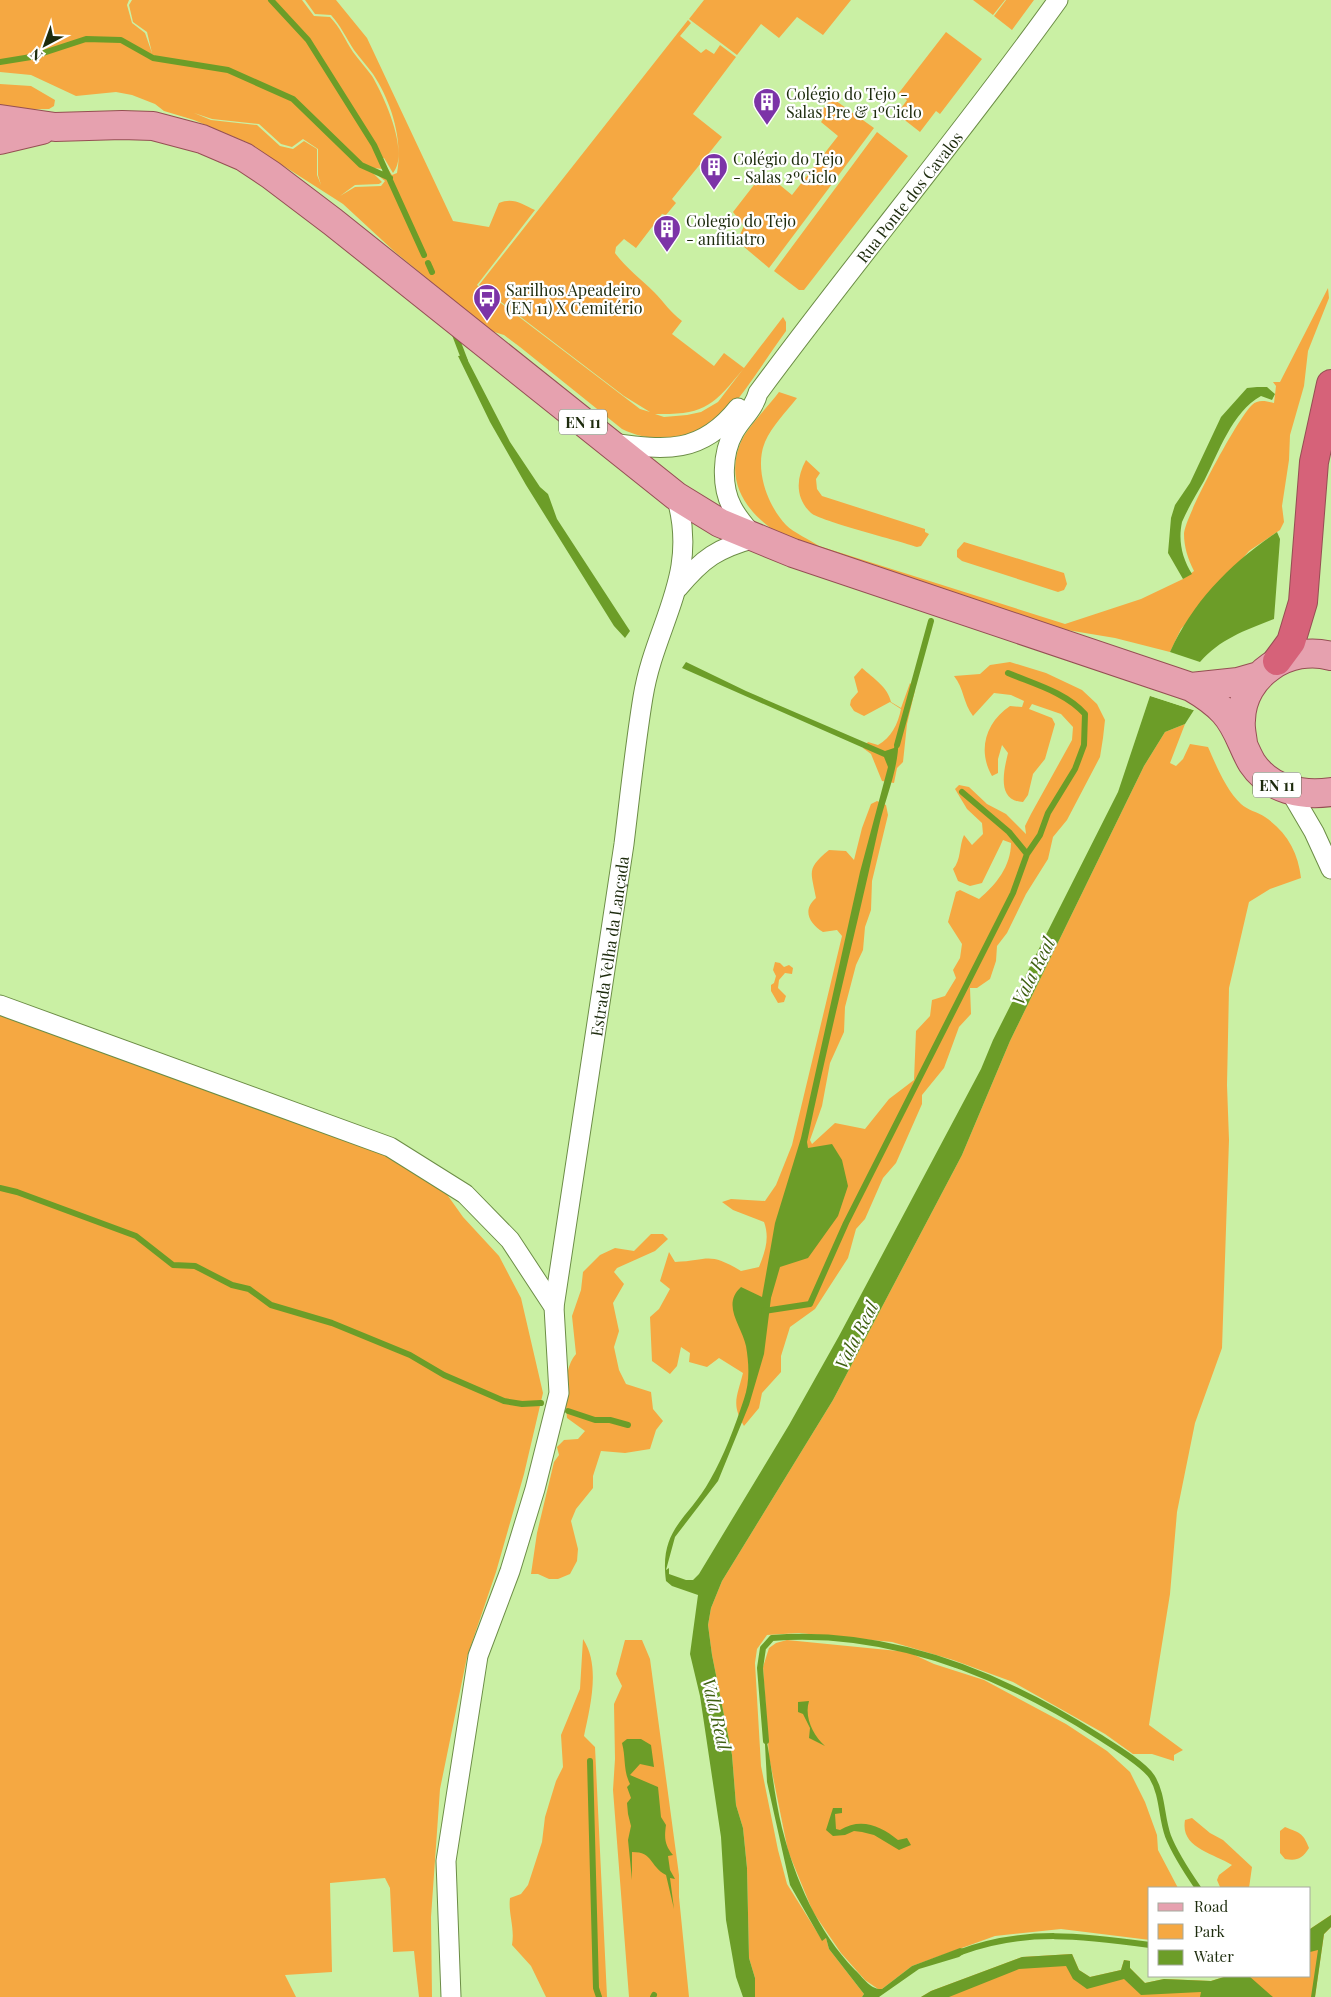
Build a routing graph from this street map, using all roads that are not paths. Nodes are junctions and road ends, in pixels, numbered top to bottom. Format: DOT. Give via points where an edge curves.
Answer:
graph roads {
  1 [pos="1058,0"];
  2 [pos="0,118"];
  3 [pos="55,127"];
  4 [pos="0,140"];
  5 [pos="1331,384"];
  6 [pos="758,393"];
  7 [pos="609,442"];
  8 [pos="676,496"];
  9 [pos="756,538"];
  10 [pos="678,589"];
  11 [pos="1331,656"];
  12 [pos="1268,668"];
  13 [pos="1191,687"];
  14 [pos="1243,743"];
  15 [pos="1290,791"];
  16 [pos="1331,792"];
  17 [pos="1331,846"];
  18 [pos="1331,854"];
  19 [pos="1331,869"];
  20 [pos="0,1005"];
  21 [pos="554,1307"];
  22 [pos="451,1997"];
  1 -- 6 [label="street, Rua Ponte dos Cavalos"];
  2 -- 3 [label="main road, EN 11"];
  3 -- 4 [label="main road, EN 11"];
  3 -- 7 [label="main road, EN 11" via="153,126 202,139 244,157 333,222"];
  5 -- 12 [label="highway" via="1314,462 1304,602 1291,642"];
  6 -- 7 [label="street" via="746,398 717,431 698,441 665,448"];
  6 -- 9 [label="street" via="755,405 731,438 725,465 731,506"];
  7 -- 8 [label="main road, EN 11"];
  8 -- 9 [label="main road, EN 11" via="720,523"];
  8 -- 10 [label="street, Estrada Velha da Lançada" via="683,535"];
  9 -- 10 [label="street, Estrada Velha da Lançada" via="726,546 709,555"];
  9 -- 13 [label="main road, EN 11" via="881,584"];
  10 -- 21 [label="street, Estrada Velha da Lançada" via="643,694 624,845"];
  11 -- 12 [label="main road, EN 11" via="1299,654"];
  12 -- 13 [label="main road, EN 11" via="1238,682"];
  12 -- 14 [label="main road, EN 11" via="1246,696 1240,719"];
  13 -- 14 [label="main road, EN 11" via="1210,698 1225,713"];
  14 -- 15 [label="main road, EN 11" via="1253,764 1269,780"];
  15 -- 16 [label="main road, EN 11"];
  15 -- 19 [label="street"];
  17 -- 18 [label="street"];
  20 -- 21 [label="street" via="390,1147 465,1194 510,1240"];
  21 -- 22 [label="street, Estrada Velha da Lançada" via="559,1393 536,1488 478,1656 446,1861"];
}
